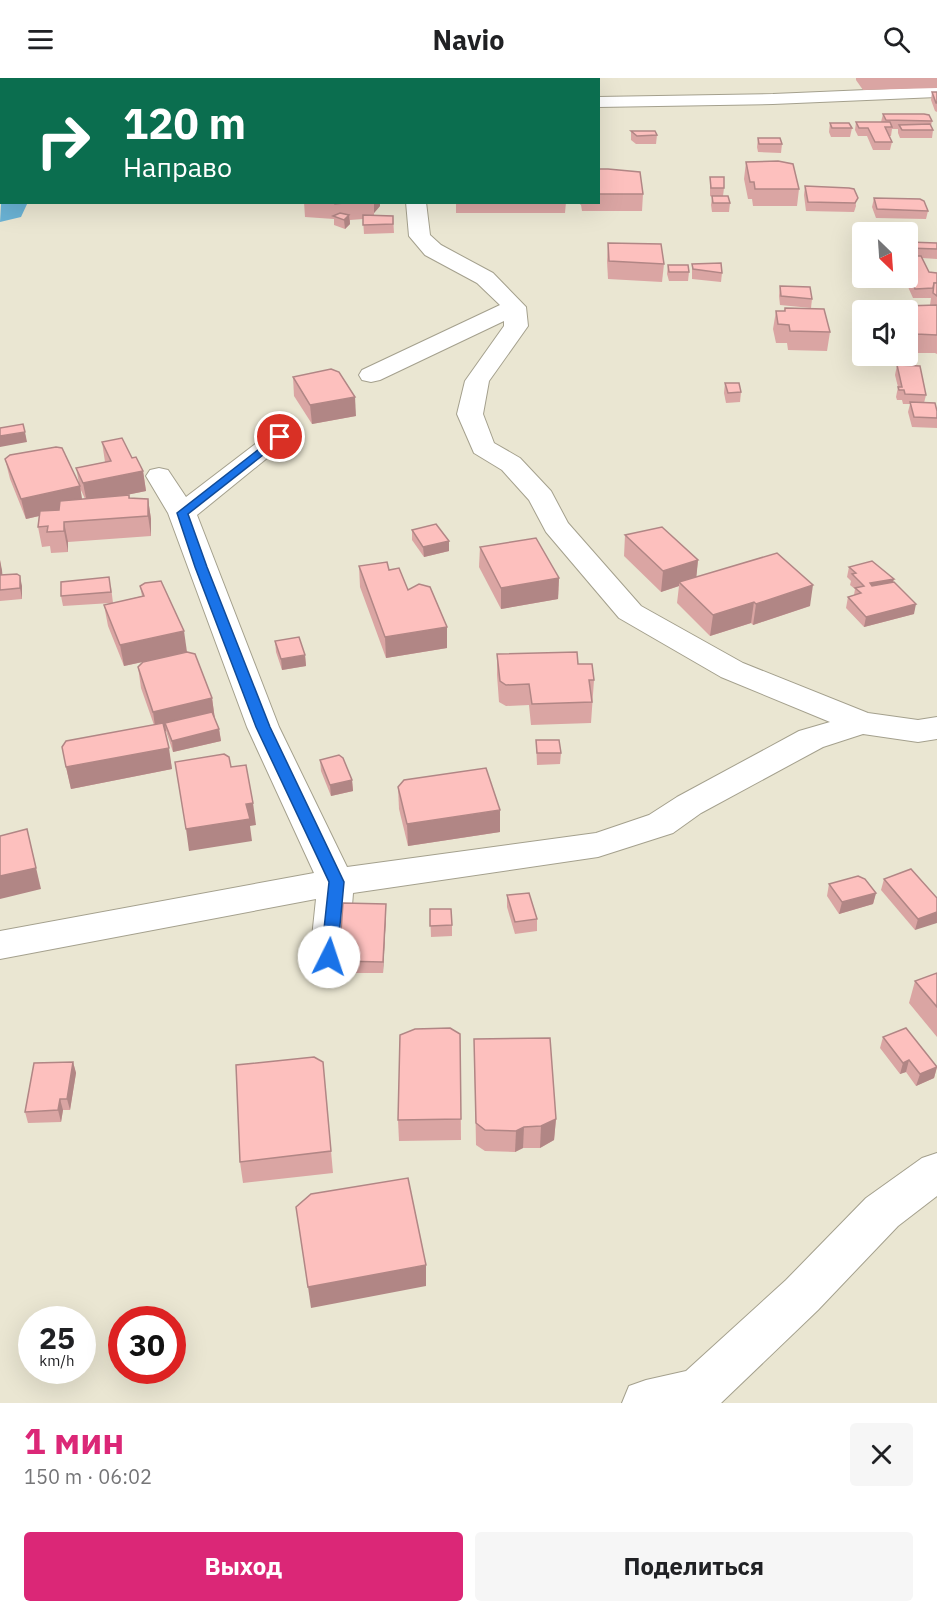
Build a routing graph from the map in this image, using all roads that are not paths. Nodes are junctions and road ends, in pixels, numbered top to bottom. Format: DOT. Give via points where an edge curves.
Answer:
graph roads {
  1 [pos="937,92"];
  2 [pos="600,102"];
  3 [pos="416,204"];
  4 [pos="515,307"];
  5 [pos="371,375"];
  6 [pos="280,437"];
  7 [pos="159,476"];
  8 [pos="182,513"];
  9 [pos="862,723"];
  10 [pos="937,728"];
  11 [pos="336,882"];
  12 [pos="0,945"];
  13 [pos="329,957"];
  14 [pos="937,1171"];
  15 [pos="696,1397"];
  16 [pos="646,1403"];
  1 -- 2 [label="street"];
  3 -- 4 [label="street" via="420,236 433,250 486,278"];
  4 -- 5 [label="street"];
  4 -- 9 [label="street" via="516,326 477,381 470,414 483,447 511,464 541,497 556,526 630,612 732,670"];
  6 -- 8 [label="street"];
  7 -- 8 [label="street"];
  8 -- 11 [label="street" via="263,727"];
  9 -- 10 [label="street" via="918,730"];
  9 -- 11 [label="street" via="811,739 661,824 598,845"];
  11 -- 12 [label="street"];
  11 -- 13 [label="street"];
  14 -- 15 [label="street" via="882,1212"];
  15 -- 16 [label="street"];
}
